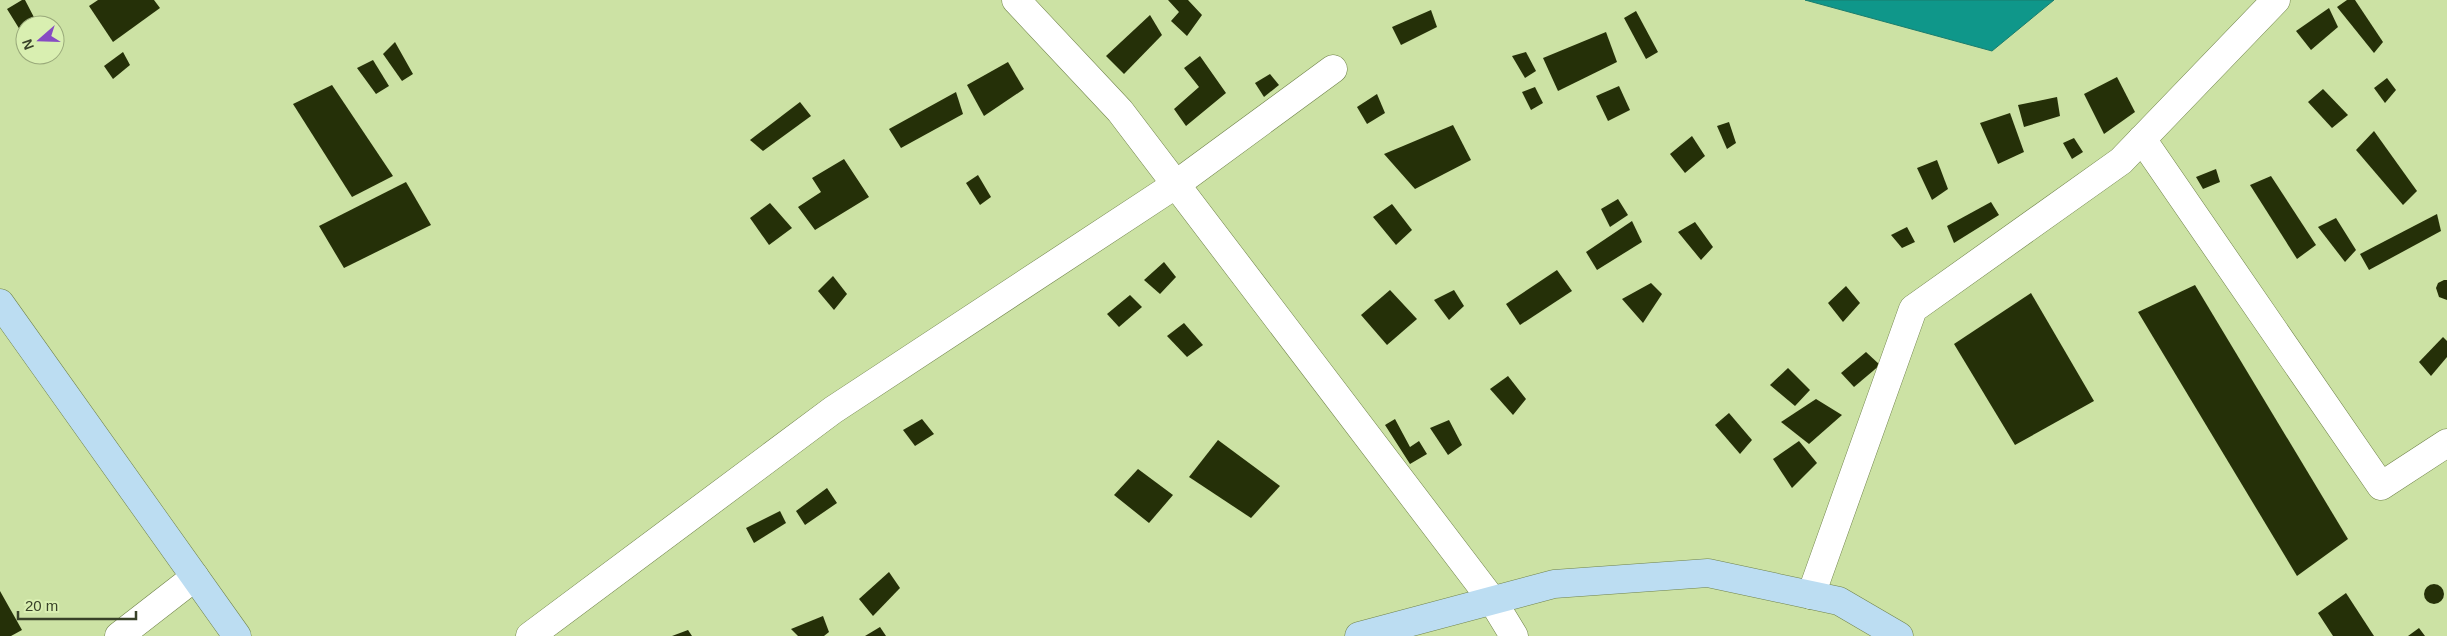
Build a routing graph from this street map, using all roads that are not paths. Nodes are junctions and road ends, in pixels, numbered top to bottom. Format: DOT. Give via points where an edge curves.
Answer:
graph roads {
  1 [pos="1016,0"];
  2 [pos="2276,0"];
  3 [pos="1333,69"];
  4 [pos="2142,139"];
  5 [pos="1175,185"];
  6 [pos="0,303"];
  7 [pos="2447,443"];
  8 [pos="195,576"];
  9 [pos="1811,595"];
  10 [pos="1492,600"];
  11 [pos="119,636"];
  12 [pos="238,636"];
  13 [pos="530,636"];
  14 [pos="1359,636"];
  15 [pos="1514,636"];
  16 [pos="1899,636"];
  1 -- 5 [label="street" via="1120,111"];
  2 -- 4 [label="street"];
  3 -- 5 [label="street"];
  4 -- 7 [label="street" via="2381,486"];
  4 -- 9 [label="street" via="2121,161 1913,309"];
  5 -- 10 [label="street"];
  5 -- 13 [label="street" via="833,410"];
  6 -- 8 [label="main road"];
  8 -- 11 [label="street"];
  8 -- 12 [label="main road"];
  9 -- 10 [label="main road" via="1708,573 1554,584"];
  9 -- 16 [label="main road" via="1839,601"];
  10 -- 14 [label="main road"];
  10 -- 15 [label="street"];
}
